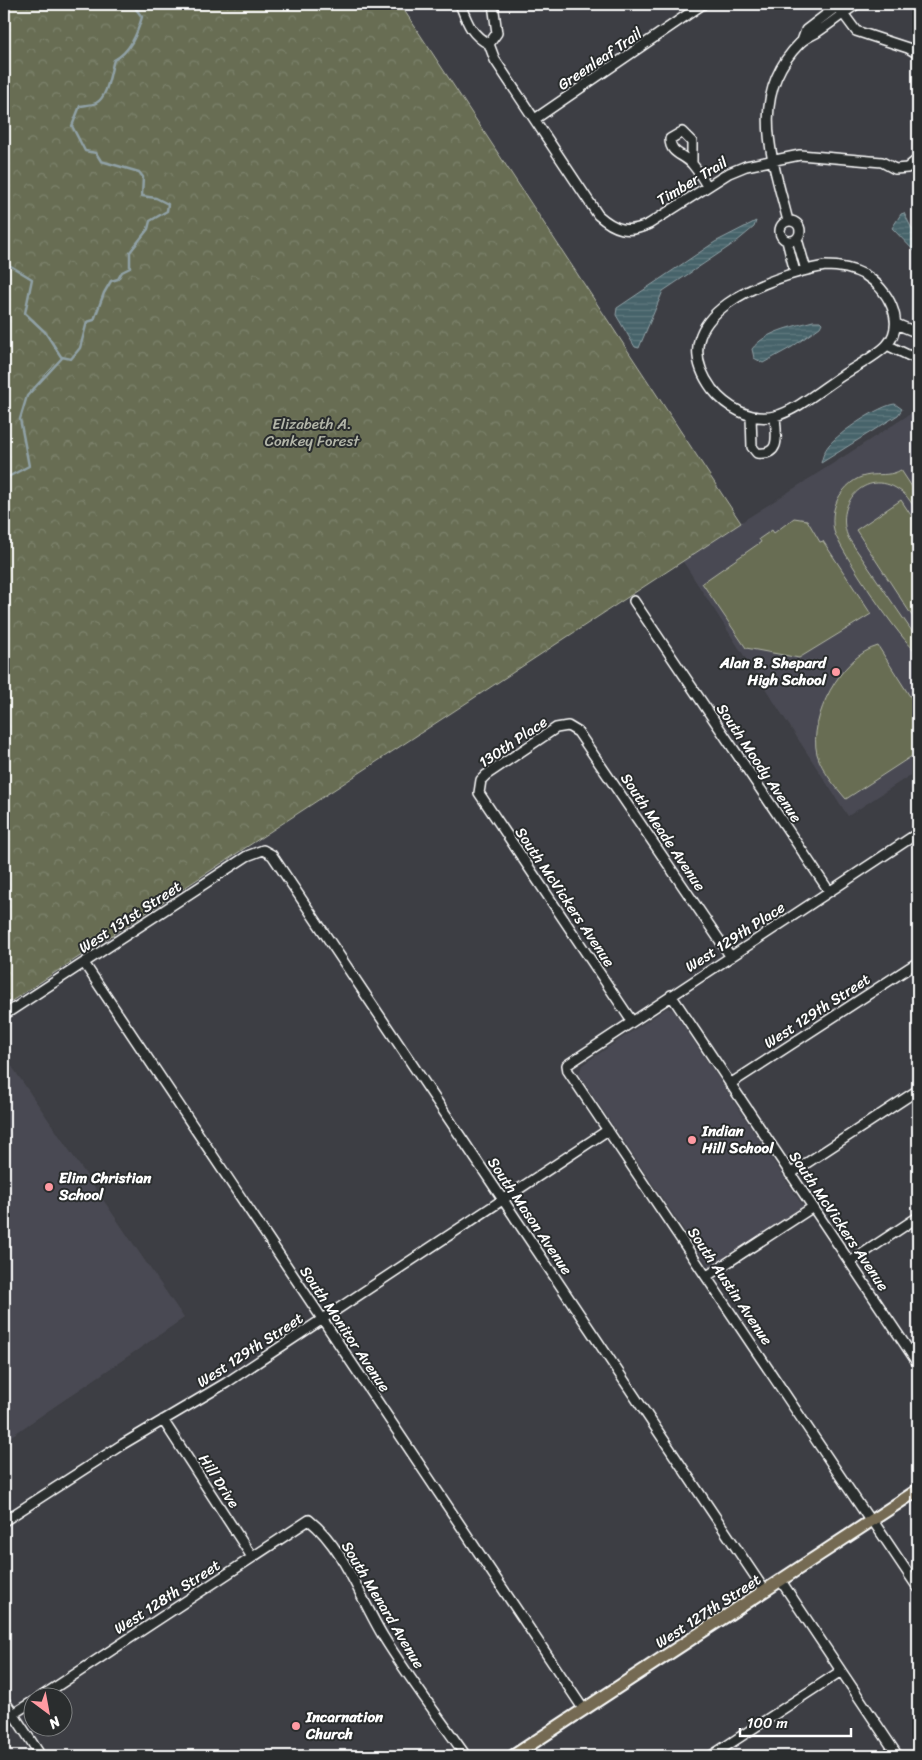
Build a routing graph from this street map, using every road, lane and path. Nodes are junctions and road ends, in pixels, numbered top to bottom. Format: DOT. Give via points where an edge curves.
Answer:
graph roads {
  1 [pos="460,4"];
  2 [pos="493,4"];
  3 [pos="703,4"];
  4 [pos="857,4"];
  5 [pos="839,7"];
  6 [pos="490,44"];
  7 [pos="918,54"];
  8 [pos="535,119"];
  9 [pos="918,159"];
  10 [pos="772,160"];
  11 [pos="692,162"];
  12 [pos="707,186"];
  13 [pos="788,221"];
  14 [pos="797,238"];
  15 [pos="787,241"];
  16 [pos="806,270"];
  17 [pos="795,272"];
  18 [pos="896,324"];
  19 [pos="918,333"];
  20 [pos="887,345"];
  21 [pos="918,354"];
  22 [pos="751,416"];
  23 [pos="775,416"];
  24 [pos="634,600"];
  25 [pos="568,726"];
  26 [pos="479,787"];
  27 [pos="918,833"];
  28 [pos="272,855"];
  29 [pos="829,891"];
  30 [pos="731,957"];
  31 [pos="918,962"];
  32 [pos="84,963"];
  33 [pos="671,995"];
  34 [pos="4,1015"];
  35 [pos="631,1020"];
  36 [pos="567,1064"];
  37 [pos="730,1084"];
  38 [pos="918,1090"];
  39 [pos="608,1130"];
  40 [pos="790,1174"];
  41 [pos="502,1200"];
  42 [pos="813,1207"];
  43 [pos="918,1217"];
  44 [pos="850,1262"];
  45 [pos="707,1276"];
  46 [pos="321,1320"];
  47 [pos="914,1349"];
  48 [pos="918,1364"];
  49 [pos="164,1420"];
  50 [pos="918,1490"];
  51 [pos="309,1520"];
  52 [pos="4,1521"];
  53 [pos="872,1521"];
  54 [pos="252,1557"];
  55 [pos="781,1581"];
  56 [pos="918,1588"];
  57 [pos="765,1591"];
  58 [pos="841,1671"];
  59 [pos="54,1688"];
  60 [pos="4,1700"];
  61 [pos="22,1709"];
  62 [pos="584,1710"];
  63 [pos="14,1714"];
  64 [pos="41,1756"];
  65 [pos="466,1756"];
  66 [pos="513,1756"];
  67 [pos="710,1756"];
  68 [pos="898,1756"];
  1 -- 6 [label="street" via="477,38"];
  2 -- 6 [label="street" via="497,34"];
  3 -- 8 [label="street, Greenleaf Trail"];
  4 -- 5 [label="street"];
  5 -- 7 [label="street" via="856,31"];
  5 -- 10 [label="street" via="806,30 773,90 767,138"];
  6 -- 8 [label="street, Timber Trail" via="495,60"];
  8 -- 12 [label="street, Timber Trail" via="598,215 621,231 649,224"];
  9 -- 10 [label="street, Timber Trail" via="907,168 895,169 882,162 845,158 800,155"];
  10 -- 12 [label="street, Timber Trail" via="746,166"];
  10 -- 13 [label="street"];
  11 -- 12 [label="street"];
  13 -- 14 [label="street" via="799,226"];
  13 -- 15 [label="street" via="780,231"];
  14 -- 15 [label="street"];
  14 -- 16 [label="street"];
  15 -- 17 [label="street"];
  16 -- 17 [label="street"];
  16 -- 18 [label="street" via="838,266 866,276 880,288 891,305"];
  17 -- 22 [label="street" via="749,290 716,313 705,326 699,342 698,361 705,379 727,404"];
  18 -- 19 [label="street"];
  18 -- 20 [label="street"];
  20 -- 21 [label="street" via="910,356"];
  20 -- 23 [label="street"];
  22 -- 23 [label="street"];
  22 -- 23 [label="street" via="752,447 757,453 765,454 776,444"];
  24 -- 29 [label="street, South Moody Avenue"];
  25 -- 26 [label="street, 130th Place" via="556,728 486,775"];
  25 -- 30 [label="street, South Meade Avenue" via="578,732"];
  26 -- 35 [label="street, South McVickers Avenue" via="482,798"];
  27 -- 29 [label="street, West 129th Place"];
  28 -- 32 [label="street, West 131st Street" via="263,850 248,856"];
  28 -- 41 [label="street, South Mason Avenue"];
  29 -- 30 [label="street, West 129th Place"];
  30 -- 33 [label="street, West 129th Place"];
  31 -- 37 [label="street, West 129th Street"];
  32 -- 34 [label="street, West 131st Street"];
  32 -- 46 [label="street, South Monitor Avenue"];
  33 -- 35 [label="street, West 129th Place"];
  33 -- 37 [label="street, South McVickers Avenue"];
  35 -- 36 [label="street, West 129th Place"];
  36 -- 39 [label="street, South Austin Avenue" via="568,1071"];
  37 -- 40 [label="street, South McVickers Avenue"];
  38 -- 40 [label="street"];
  39 -- 41 [label="street, West 129th Street"];
  39 -- 45 [label="street, South Austin Avenue"];
  40 -- 42 [label="street, South McVickers Avenue"];
  41 -- 46 [label="street, West 129th Street"];
  41 -- 57 [label="street, South Mason Avenue"];
  42 -- 44 [label="street, South McVickers Avenue"];
  42 -- 45 [label="street"];
  43 -- 44 [label="street"];
  44 -- 47 [label="street, South McVickers Avenue"];
  45 -- 53 [label="street, South Austin Avenue"];
  46 -- 49 [label="street, West 129th Street"];
  46 -- 62 [label="street, South Monitor Avenue"];
  47 -- 48 [label="street, South McVickers Avenue"];
  49 -- 52 [label="street, West 129th Street"];
  49 -- 54 [label="street, Hill Drive"];
  50 -- 53 [label="main road, West 127th Street"];
  51 -- 54 [label="street, West 128th Street"];
  51 -- 65 [label="street, South Menard Avenue" via="318,1527 354,1579 382,1634"];
  53 -- 55 [label="main road, West 127th Street"];
  53 -- 56 [label="street, South Austin Avenue"];
  54 -- 59 [label="street, West 128th Street"];
  55 -- 57 [label="main road, West 127th Street"];
  55 -- 58 [label="street"];
  57 -- 62 [label="main road, West 127th Street"];
  58 -- 67 [label="street"];
  58 -- 68 [label="street"];
  60 -- 63 [label="street"];
  61 -- 63 [label="street"];
  62 -- 66 [label="main road, West 127th Street"];
  63 -- 64 [label="street"];
}
